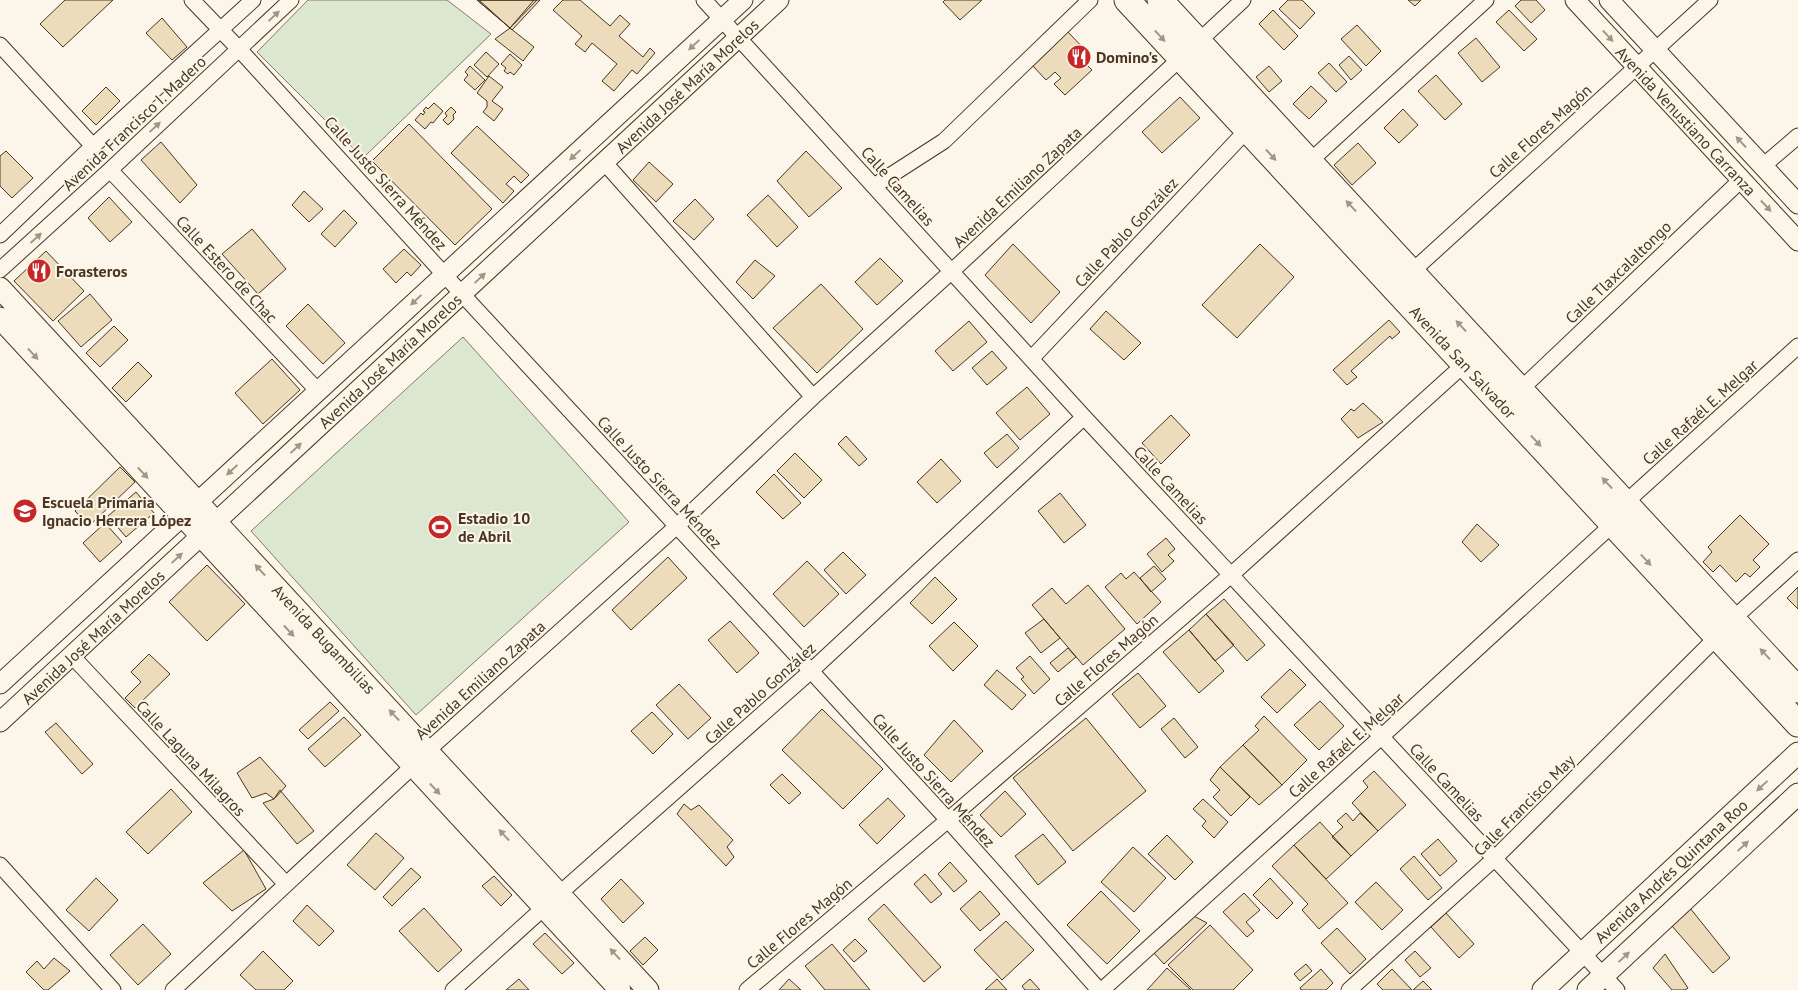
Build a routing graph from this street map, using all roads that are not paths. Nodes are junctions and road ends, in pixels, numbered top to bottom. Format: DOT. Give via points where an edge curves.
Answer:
graph roads {
  1 [pos="192,0"];
  2 [pos="253,0"];
  3 [pos="291,0"];
  4 [pos="704,0"];
  5 [pos="743,0"];
  6 [pos="779,0"];
  7 [pos="1090,0"];
  8 [pos="1127,0"];
  9 [pos="1160,0"];
  10 [pos="1243,0"];
  11 [pos="1486,0"];
  12 [pos="1574,0"];
  13 [pos="1609,0"];
  14 [pos="1710,0"];
  15 [pos="722,19"];
  16 [pos="221,31"];
  17 [pos="739,38"];
  18 [pos="0,45"];
  19 [pos="239,49"];
  20 [pos="1189,49"];
  21 [pos="1655,49"];
  22 [pos="1636,67"];
  23 [pos="1247,130"];
  24 [pos="1798,136"];
  25 [pos="93,146"];
  26 [pos="604,162"];
  27 [pos="1309,162"];
  28 [pos="1763,166"];
  29 [pos="110,170"];
  30 [pos="1741,180"];
  31 [pos="874,186"];
  32 [pos="1798,204"];
  33 [pos="0,235"];
  34 [pos="1798,242"];
  35 [pos="0,270"];
  36 [pos="952,271"];
  37 [pos="445,274"];
  38 [pos="1403,280"];
  39 [pos="0,288"];
  40 [pos="462,294"];
  41 [pos="0,318"];
  42 [pos="1798,346"];
  43 [pos="1473,356"];
  44 [pos="1031,359"];
  45 [pos="1520,390"];
  46 [pos="318,391"];
  47 [pos="813,397"];
  48 [pos="1084,417"];
  49 [pos="1625,503"];
  50 [pos="190,509"];
  51 [pos="1613,524"];
  52 [pos="677,526"];
  53 [pos="209,529"];
  54 [pos="1798,560"];
  55 [pos="1231,575"];
  56 [pos="1725,628"];
  57 [pos="72,656"];
  58 [pos="811,671"];
  59 [pos="0,684"];
  60 [pos="1798,690"];
  61 [pos="0,722"];
  62 [pos="1798,724"];
  63 [pos="1381,737"];
  64 [pos="1798,753"];
  65 [pos="420,758"];
  66 [pos="1798,794"];
  67 [pos="948,820"];
  68 [pos="1494,859"];
  69 [pos="0,865"];
  70 [pos="286,884"];
  71 [pos="551,901"];
  72 [pos="1583,953"];
  73 [pos="1603,985"];
  74 [pos="113,990"];
  75 [pos="173,990"];
  76 [pos="453,990"];
  77 [pos="620,990"];
  78 [pos="648,990"];
  79 [pos="747,990"];
  80 [pos="1100,990"];
  81 [pos="1349,990"];
  82 [pos="1543,990"];
  1 -- 16 [label="street, Calle Justo Sierra Méndez"];
  2 -- 16 [label="street, Avenida Francisco I. Madero"];
  19 -- 3 [label="street, Avenida Francisco I. Madero, one-way"];
  4 -- 15 [label="street, Calle Camelias"];
  5 -- 15 [label="street, Avenida José María Morelos"];
  6 -- 17 [label="street, Avenida José María Morelos"];
  7 -- 31 [label="street" via="944,142"];
  8 -- 20 [label="main road, Avenida San Salvador, one-way"];
  9 -- 20 [label="main road, Avenida San Salvador"];
  10 -- 20 [label="street, Avenida Emiliano Zapata"];
  11 -- 27 [label="street"];
  12 -- 22 [label="street, Avenida Venustiano Carranza, one-way"];
  13 -- 21 [label="street, Avenida Venustiano Carranza"];
  14 -- 21 [label="street, Calle Flores Magón"];
  15 -- 17 [label="street, Calle Camelias"];
  15 -- 37 [label="street, Avenida José María Morelos, one-way"];
  16 -- 19 [label="street, Calle Justo Sierra Méndez"];
  16 -- 25 [label="street, Avenida Francisco I. Madero"];
  17 -- 26 [label="street, Avenida José María Morelos"];
  17 -- 31 [label="street, Calle Camelias"];
  18 -- 25 [label="street"];
  29 -- 19 [label="street, Avenida Francisco I. Madero, one-way"];
  19 -- 37 [label="street, Calle Justo Sierra Méndez"];
  20 -- 23 [label="main road, Avenida San Salvador"];
  20 -- 27 [label="main road, Avenida San Salvador"];
  20 -- 36 [label="street, Avenida Emiliano Zapata"];
  21 -- 22 [label="street, Calle Flores Magón"];
  28 -- 21 [label="street, Avenida Venustiano Carranza, one-way"];
  22 -- 30 [label="street, Avenida Venustiano Carranza"];
  22 -- 38 [label="street, Calle Flores Magón"];
  23 -- 38 [label="main road, Avenida San Salvador, one-way"];
  23 -- 44 [label="street, Calle Pablo González"];
  24 -- 28 [label="street"];
  25 -- 33 [label="street, Avenida Francisco I. Madero"];
  40 -- 26 [label="street, Avenida José María Morelos, one-way"];
  26 -- 47 [label="street"];
  38 -- 27 [label="main road, Avenida San Salvador, one-way"];
  28 -- 32 [label="street, Avenida Venustiano Carranza"];
  35 -- 29 [label="street, Avenida Francisco I. Madero, one-way"];
  29 -- 46 [label="street, Calle Estero de Chac"];
  30 -- 34 [label="street, Avenida Venustiano Carranza, one-way"];
  30 -- 45 [label="street, Calle Tlaxcalaltongo"];
  31 -- 36 [label="street, Calle Camelias"];
  36 -- 44 [label="street, Calle Camelias"];
  36 -- 47 [label="street, Avenida Emiliano Zapata"];
  37 -- 40 [label="street, Calle Justo Sierra Méndez"];
  37 -- 46 [label="street, Avenida José María Morelos, one-way"];
  38 -- 43 [label="main road, Avenida San Salvador"];
  39 -- 50 [label="main road, Avenida Bugambilias"];
  40 -- 52 [label="street, Calle Justo Sierra Méndez"];
  53 -- 40 [label="street, Avenida José María Morelos, one-way"];
  41 -- 50 [label="main road, Avenida Bugambilias, one-way"];
  42 -- 49 [label="street, Calle Rafaél E. Melgar"];
  43 -- 45 [label="main road, Avenida San Salvador"];
  43 -- 51 [label="main road, Avenida San Salvador, one-way"];
  43 -- 55 [label="street, Calle Flores Magón"];
  44 -- 48 [label="street, Calle Camelias"];
  49 -- 45 [label="main road, Avenida San Salvador, one-way"];
  46 -- 50 [label="street, Avenida José María Morelos, one-way"];
  47 -- 52 [label="street, Avenida Emiliano Zapata"];
  48 -- 55 [label="street, Calle Camelias"];
  48 -- 58 [label="street, Calle Pablo González"];
  49 -- 56 [label="main road, Avenida San Salvador"];
  50 -- 53 [label="main road, Avenida Bugambilias"];
  50 -- 59 [label="street, Avenida José María Morelos"];
  51 -- 56 [label="main road, Avenida San Salvador, one-way"];
  51 -- 63 [label="street, Calle Rafaél E. Melgar"];
  52 -- 58 [label="street, Calle Justo Sierra Méndez"];
  52 -- 65 [label="street, Avenida Emiliano Zapata"];
  57 -- 53 [label="street, Avenida José María Morelos, one-way"];
  53 -- 65 [label="main road, Avenida Bugambilias"];
  54 -- 56 [label="street, Calle Francisco May"];
  55 -- 63 [label="street, Calle Camelias"];
  55 -- 67 [label="street, Calle Flores Magón"];
  60 -- 56 [label="main road, Avenida San Salvador, one-way"];
  56 -- 62 [label="main road, Avenida San Salvador"];
  56 -- 68 [label="street, Calle Francisco May"];
  57 -- 61 [label="street, Avenida José María Morelos"];
  57 -- 70 [label="street, Calle Laguna Milagros"];
  58 -- 67 [label="street, Calle Justo Sierra Méndez"];
  58 -- 71 [label="street, Calle Pablo González"];
  63 -- 68 [label="street, Calle Camelias"];
  63 -- 80 [label="street, Calle Rafaél E. Melgar"];
  64 -- 72 [label="main road, Avenida Andrés Quintana Roo, one-way"];
  65 -- 70 [label="street, Avenida Emiliano Zapata"];
  65 -- 71 [label="main road, Avenida Bugambilias"];
  73 -- 66 [label="main road, Avenida Andrés Quintana Roo, one-way"];
  67 -- 79 [label="street, Calle Flores Magón"];
  67 -- 80 [label="street, Calle Justo Sierra Méndez"];
  68 -- 72 [label="street, Calle Camelias"];
  68 -- 81 [label="street, Calle Francisco May"];
  69 -- 74 [label="street"];
  70 -- 75 [label="street, Avenida Emiliano Zapata"];
  71 -- 76 [label="street, Calle Pablo González"];
  71 -- 77 [label="main road, Avenida Bugambilias"];
  78 -- 71 [label="main road, Avenida Bugambilias, one-way"];
  72 -- 73 [label="street, Calle Camelias"];
  72 -- 82 [label="main road, Avenida Andrés Quintana Roo"];
}
